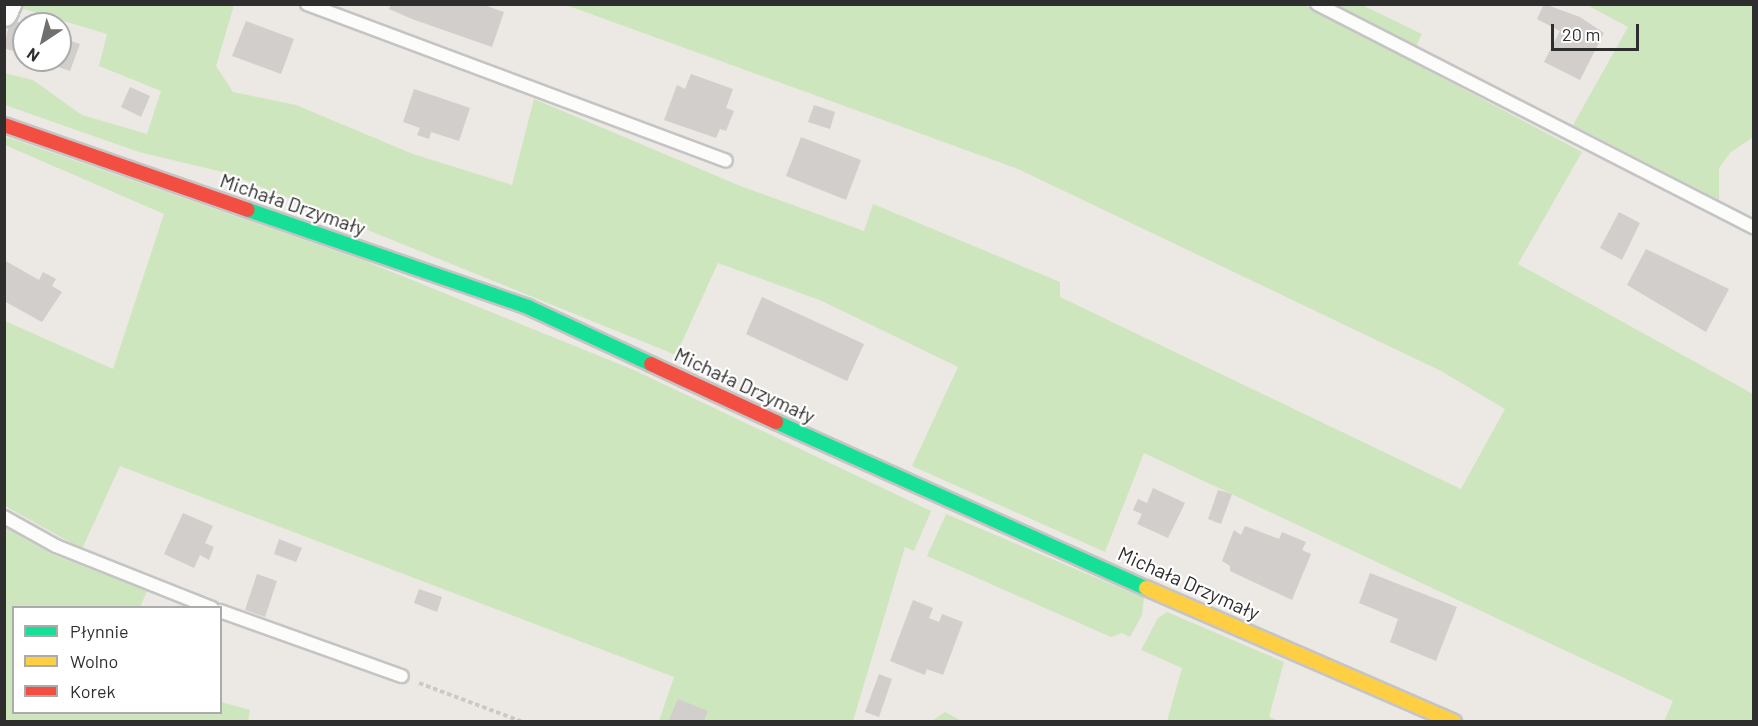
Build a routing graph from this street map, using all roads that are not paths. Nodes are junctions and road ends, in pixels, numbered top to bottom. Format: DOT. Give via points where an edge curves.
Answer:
graph roads {
  1 [pos="8,4"];
  2 [pos="307,4"];
  3 [pos="1317,4"];
  4 [pos="4,13"];
  5 [pos="4,125"];
  6 [pos="726,161"];
  7 [pos="1754,228"];
  8 [pos="4,517"];
  9 [pos="207,606"];
  10 [pos="222,612"];
  11 [pos="402,676"];
  12 [pos="1454,722"];
  1 -- 4 [label="street"];
  2 -- 6 [label="lane"];
  3 -- 7 [label="lane"];
  5 -- 12 [label="street, Michała Drzymały" via="528,307 940,498"];
  8 -- 9 [label="lane" via="56,546"];
  10 -- 11 [label="lane"];
}
